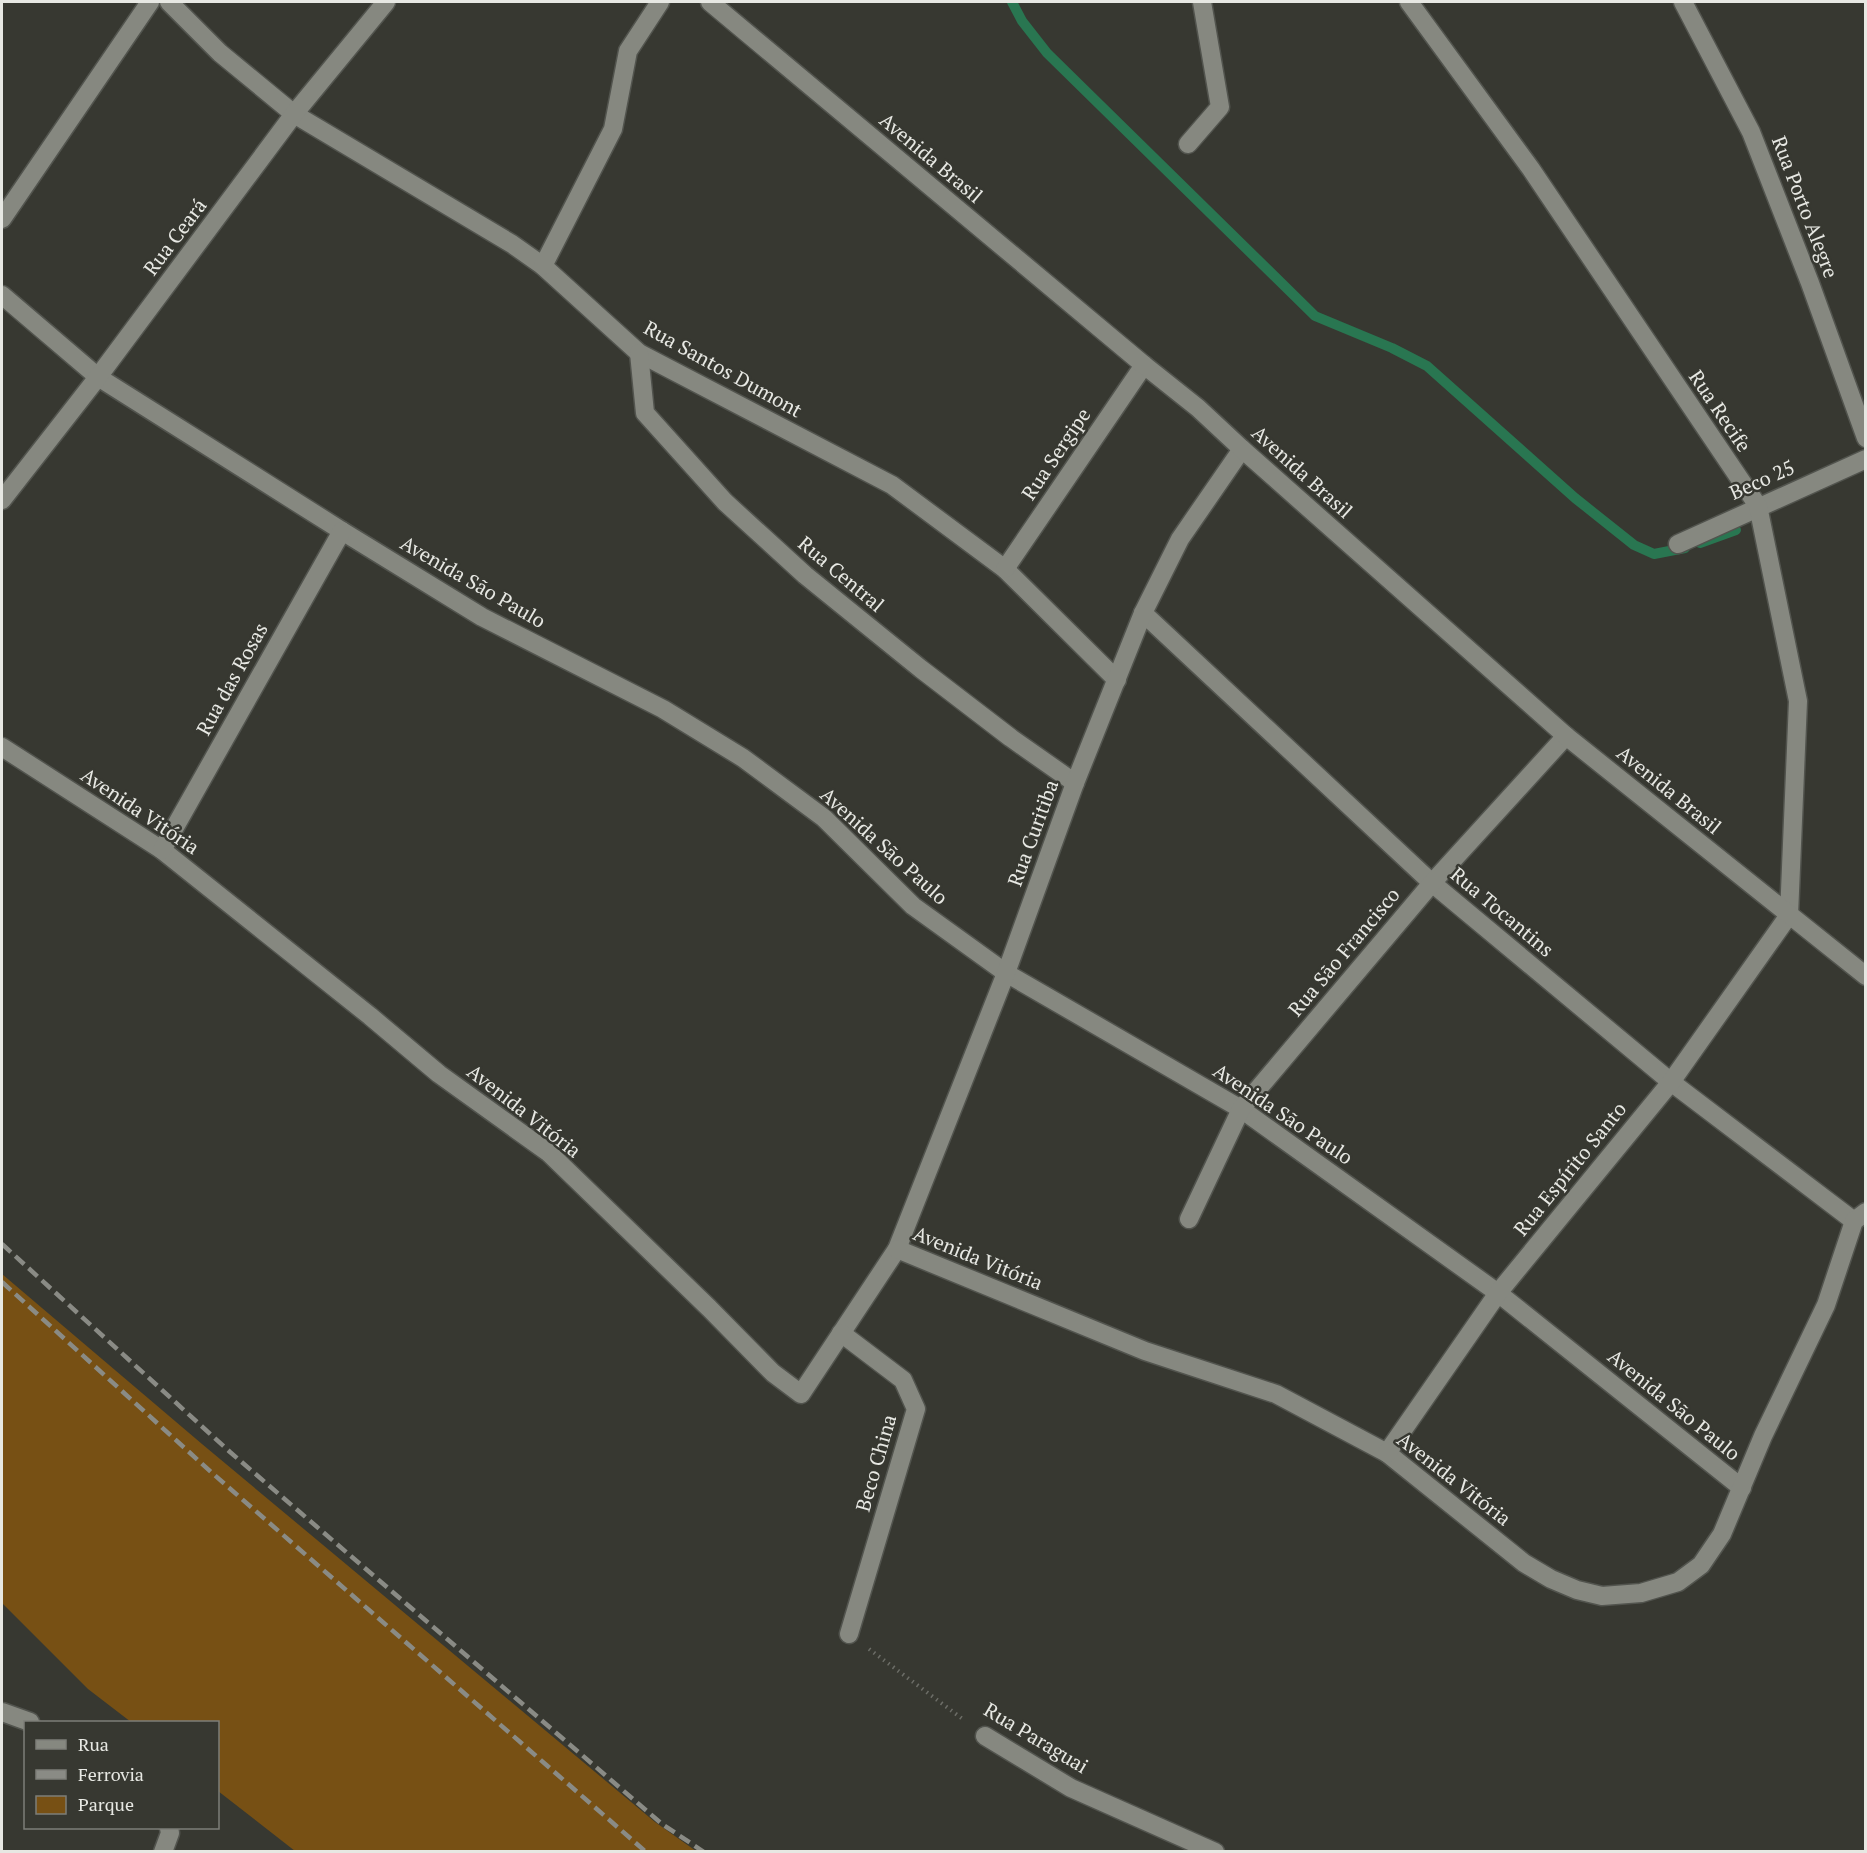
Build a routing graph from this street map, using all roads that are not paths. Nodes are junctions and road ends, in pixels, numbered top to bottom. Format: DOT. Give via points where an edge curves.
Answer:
graph roads {
  1 [pos="150,2"];
  2 [pos="169,2"];
  3 [pos="386,2"];
  4 [pos="660,2"];
  5 [pos="710,2"];
  6 [pos="1202,2"];
  7 [pos="1409,2"];
  8 [pos="1683,2"];
  9 [pos="294,114"];
  10 [pos="1188,144"];
  11 [pos="2,219"];
  12 [pos="543,266"];
  13 [pos="2,295"];
  14 [pos="639,353"];
  15 [pos="1144,365"];
  16 [pos="98,377"];
  17 [pos="1866,438"];
  18 [pos="1242,449"];
  19 [pos="1866,459"];
  20 [pos="2,500"];
  21 [pos="1758,506"];
  22 [pos="342,531"];
  23 [pos="1678,544"];
  24 [pos="1005,569"];
  25 [pos="1143,613"];
  26 [pos="1117,680"];
  27 [pos="1566,736"];
  28 [pos="2,747"];
  29 [pos="1075,783"];
  30 [pos="162,850"];
  31 [pos="1432,883"];
  32 [pos="1789,915"];
  33 [pos="1006,973"];
  34 [pos="1866,976"];
  35 [pos="1671,1082"];
  36 [pos="1241,1109"];
  37 [pos="1860,1217"];
  38 [pos="1189,1219"];
  39 [pos="897,1249"];
  40 [pos="1498,1293"];
  41 [pos="841,1333"];
  42 [pos="1387,1453"];
  43 [pos="1742,1488"];
  44 [pos="849,1634"];
  45 [pos="2,1712"];
  46 [pos="27,1721"];
  47 [pos="985,1736"];
  48 [pos="169,1829"];
  49 [pos="163,1851"];
  50 [pos="1215,1851"];
  1 -- 11 [label="street"];
  2 -- 9 [label="street, Rua Santos Dumont" via="220,53"];
  3 -- 9 [label="street, Rua Ceará"];
  4 -- 12 [label="street" via="628,51 613,129"];
  5 -- 15 [label="street, Avenida Brasil"];
  6 -- 10 [label="street" via="1220,107"];
  7 -- 21 [label="street, Rua Recife" via="1531,170"];
  8 -- 17 [label="street, Rua Porto Alegre" via="1751,132"];
  9 -- 12 [label="street, Rua Santos Dumont"];
  9 -- 16 [label="street, Rua Ceará"];
  12 -- 14 [label="street, Rua Santos Dumont"];
  13 -- 16 [label="street, Avenida São Paulo"];
  14 -- 24 [label="street, Rua Santos Dumont" via="892,485"];
  14 -- 29 [label="street, Rua Central" via="645,413 725,502 806,575 921,669"];
  15 -- 18 [label="street, Avenida Brasil"];
  15 -- 24 [label="street, Rua Sergipe"];
  16 -- 20 [label="street, Rua Ceará"];
  16 -- 22 [label="street, Avenida São Paulo"];
  18 -- 25 [label="street, Rua Curitiba" via="1180,538"];
  18 -- 27 [label="street, Avenida Brasil"];
  19 -- 21 [label="street, Beco 25"];
  21 -- 23 [label="street, Beco 25"];
  21 -- 32 [label="street, Rua Recife" via="1798,701"];
  22 -- 30 [label="street, Rua das Rosas"];
  22 -- 33 [label="street, Avenida São Paulo" via="482,616 663,709 743,758 824,818 913,906"];
  24 -- 26 [label="street, Rua Santos Dumont"];
  25 -- 26 [label="street, Rua Curitiba"];
  25 -- 31 [label="street, Rua Tocantins"];
  26 -- 29 [label="street, Rua Curitiba"];
  27 -- 31 [label="street, Rua São Francisco"];
  27 -- 32 [label="street, Avenida Brasil"];
  28 -- 30 [label="street, Avenida Vitória"];
  29 -- 33 [label="street, Rua Curitiba"];
  30 -- 41 [label="street, Avenida Vitória" via="439,1074 549,1153 773,1373 801,1394"];
  31 -- 35 [label="street, Rua Tocantins"];
  31 -- 36 [label="street, Rua São Francisco"];
  32 -- 34 [label="street, Avenida Brasil"];
  32 -- 35 [label="street, Rua Espírito Santo"];
  33 -- 36 [label="street, Avenida São Paulo"];
  33 -- 39 [label="street, Rua Curitiba"];
  35 -- 37 [label="street, Rua Tocantins"];
  35 -- 40 [label="street, Rua Espírito Santo"];
  36 -- 38 [label="street, Rua São Francisco"];
  36 -- 40 [label="street, Avenida São Paulo"];
  37 -- 43 [label="street, Avenida Vitória" via="1826,1305"];
  39 -- 41 [label="street, Avenida Vitória"];
  39 -- 42 [label="street, Avenida Vitória" via="1145,1351 1276,1394"];
  40 -- 42 [label="street, Rua Espírito Santo"];
  40 -- 43 [label="street, Avenida São Paulo"];
  41 -- 44 [label="street, Beco China" via="903,1380 916,1408"];
  42 -- 43 [label="street, Avenida Vitória" via="1524,1563 1577,1590 1602,1596 1641,1593 1678,1582 1701,1565 1722,1534"];
  45 -- 46 [label="street"];
  47 -- 50 [label="street, Rua Paraguai" via="1071,1788"];
  48 -- 49 [label="street"];
}
